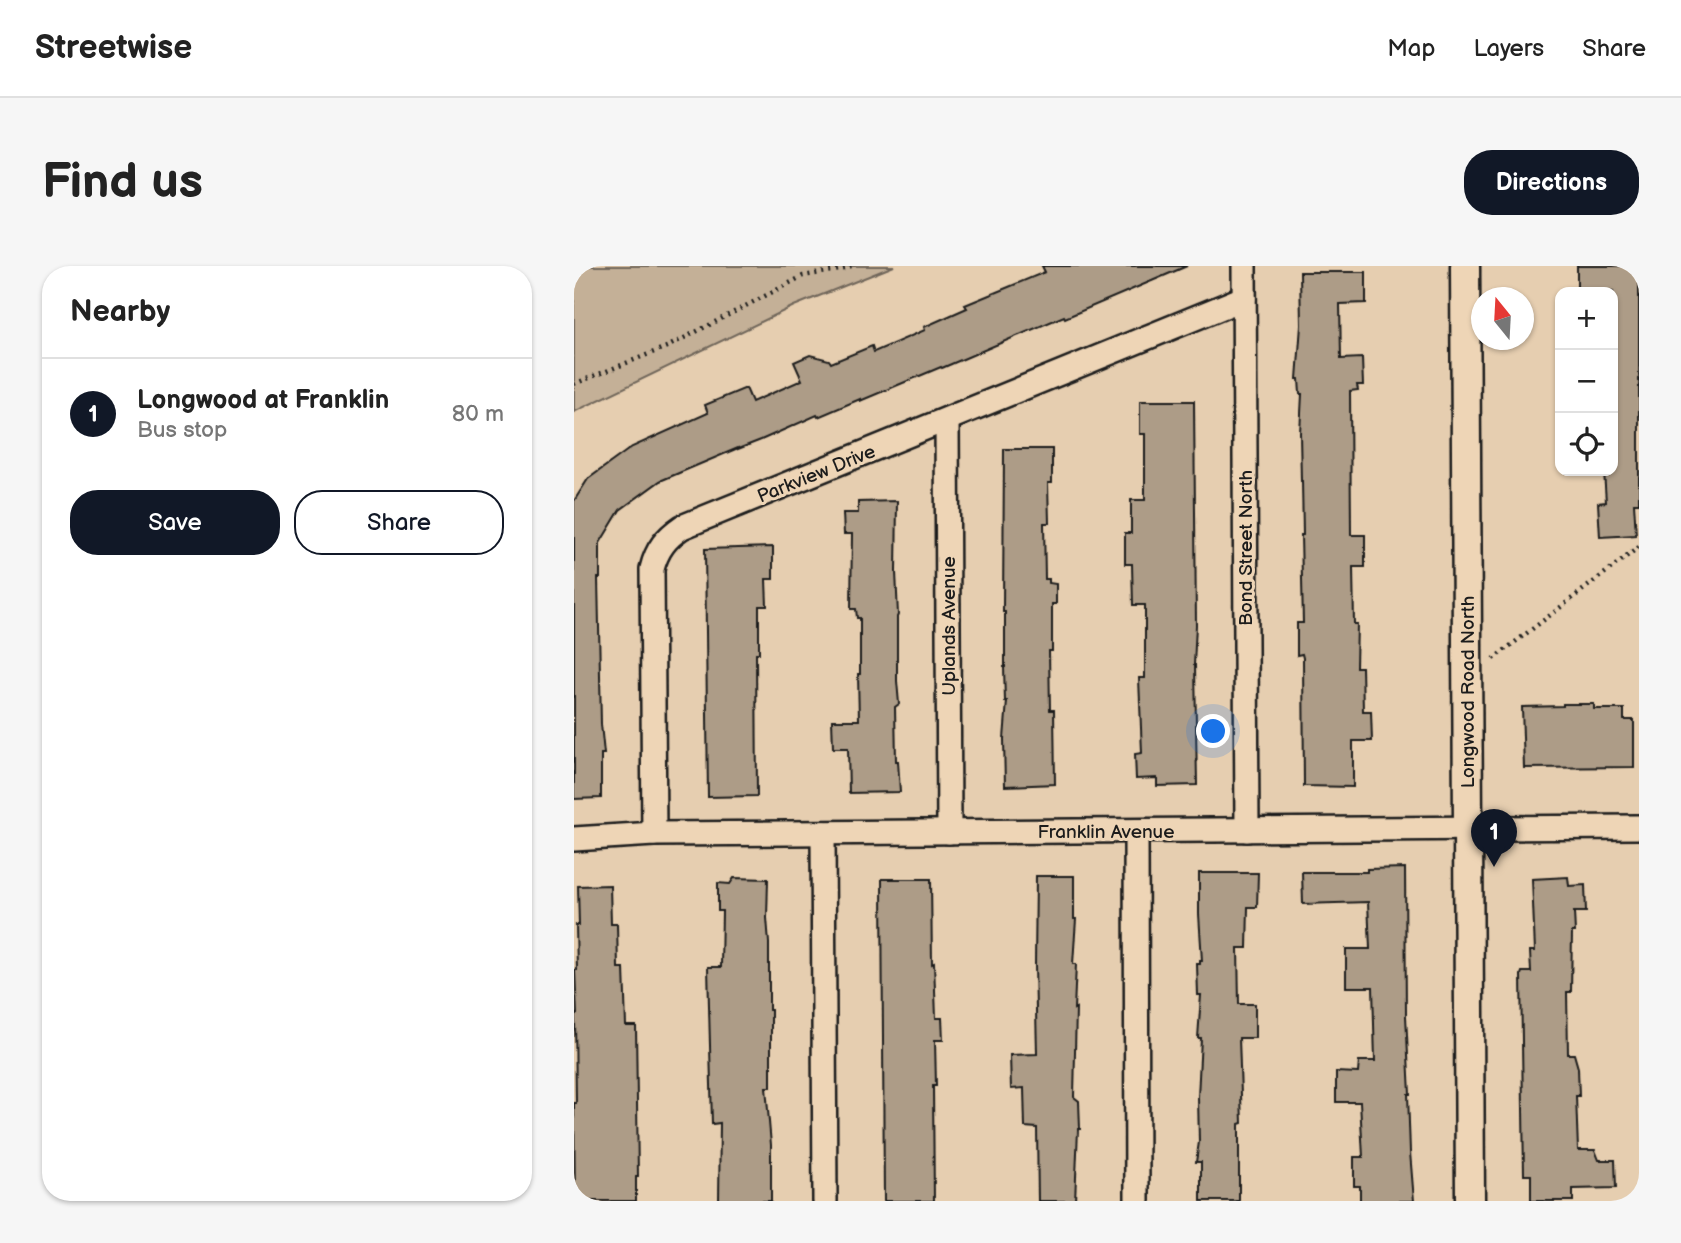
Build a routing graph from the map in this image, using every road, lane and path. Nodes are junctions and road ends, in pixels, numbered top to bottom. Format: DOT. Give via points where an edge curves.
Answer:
graph roads {
  1 [pos="851,266"];
  2 [pos="1244,266"];
  3 [pos="1465,266"];
  4 [pos="1244,298"];
  5 [pos="574,384"];
  6 [pos="947,420"];
  7 [pos="1639,547"];
  8 [pos="1467,670"];
  9 [pos="1639,827"];
  10 [pos="1468,828"];
  11 [pos="1247,830"];
  12 [pos="1136,831"];
  13 [pos="949,832"];
  14 [pos="823,833"];
  15 [pos="653,834"];
  16 [pos="574,839"];
  17 [pos="825,1201"];
  18 [pos="1137,1201"];
  19 [pos="1470,1201"];
  1 -- 5 [label="path" via="803,276 668,346"];
  2 -- 4 [label="street, Bond Street North"];
  3 -- 8 [label="street, Longwood Road North"];
  4 -- 6 [label="street, Parkview Drive"];
  4 -- 11 [label="street, Bond Street North"];
  6 -- 13 [label="street, Uplands Avenue"];
  6 -- 15 [label="street, Parkview Drive" via="682,527 662,544 652,569"];
  7 -- 8 [label="path" via="1493,659"];
  8 -- 10 [label="street, Longwood Road North"];
  9 -- 10 [label="street, Franklin Avenue"];
  10 -- 11 [label="street, Franklin Avenue"];
  10 -- 19 [label="street, Longwood Road North"];
  11 -- 12 [label="street, Franklin Avenue"];
  12 -- 13 [label="street, Franklin Avenue"];
  12 -- 18 [label="street"];
  13 -- 14 [label="street, Franklin Avenue"];
  14 -- 15 [label="street, Franklin Avenue"];
  14 -- 17 [label="street"];
  15 -- 16 [label="street, Franklin Avenue"];
}
